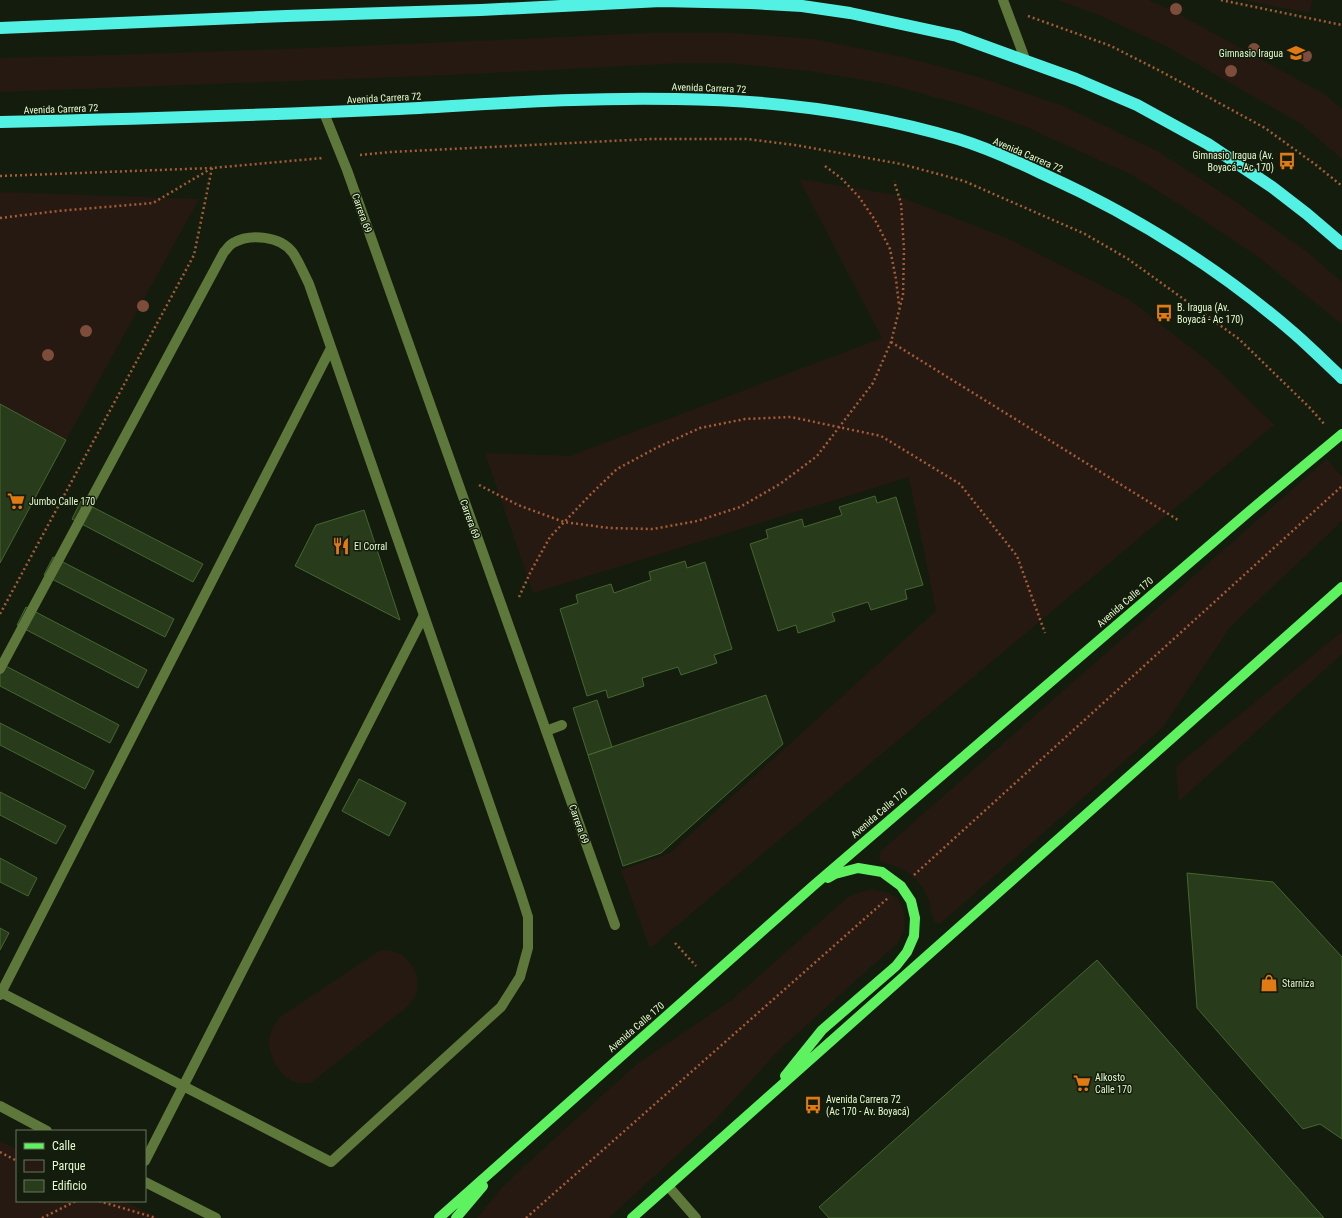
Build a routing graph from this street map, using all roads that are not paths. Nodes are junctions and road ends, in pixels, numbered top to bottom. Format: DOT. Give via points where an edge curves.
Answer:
graph roads {
  1 [pos="1004,4"];
  2 [pos="0,28"];
  3 [pos="1024,59"];
  4 [pos="324,112"];
  5 [pos="0,122"];
  6 [pos="1342,244"];
  7 [pos="331,348"];
  8 [pos="1342,378"];
  9 [pos="1342,434"];
  10 [pos="1342,587"];
  11 [pos="424,615"];
  12 [pos="0,669"];
  13 [pos="562,725"];
  14 [pos="546,731"];
  15 [pos="813,886"];
  16 [pos="615,925"];
  17 [pos="1,993"];
  18 [pos="183,1086"];
  19 [pos="767,1098"];
  20 [pos="0,1106"];
  21 [pos="45,1130"];
  22 [pos="506,1158"];
  23 [pos="146,1159"];
  24 [pos="146,1183"];
  25 [pos="668,1186"];
  26 [pos="216,1218"];
  27 [pos="439,1218"];
  28 [pos="456,1218"];
  29 [pos="632,1218"];
  30 [pos="696,1218"];
  1 -- 3 [label="street"];
  2 -- 3 [label="highway" via="661,1 751,3 802,6 899,22 957,36"];
  3 -- 6 [label="highway" via="1137,105 1208,144 1272,187"];
  4 -- 5 [label="highway, Avenida Carrera 72"];
  4 -- 8 [label="highway, Avenida Carrera 72" via="604,99 686,99 823,109 959,140 1020,163 1079,190 1186,252 1296,335"];
  4 -- 14 [label="street, Carrera 69"];
  7 -- 11 [label="street"];
  7 -- 12 [label="street" via="309,284 292,252 280,242 268,238 246,237 231,243 220,258"];
  7 -- 17 [label="street"];
  9 -- 15 [label="main road, Avenida Calle 170"];
  10 -- 19 [label="main road"];
  11 -- 18 [label="street"];
  11 -- 18 [label="street" via="528,917 528,948 520,977 501,1007 331,1162"];
  13 -- 14 [label="street"];
  14 -- 16 [label="street, Carrera 69"];
  15 -- 19 [label="main road" via="835,874 858,868 882,872 901,886 911,901 915,918 914,936 907,952 896,966 822,1030"];
  15 -- 22 [label="main road, Avenida Calle 170"];
  17 -- 18 [label="street"];
  18 -- 23 [label="street"];
  19 -- 25 [label="main road"];
  20 -- 21 [label="street"];
  22 -- 27 [label="main road, Avenida Calle 170"];
  22 -- 28 [label="main road"];
  24 -- 26 [label="street"];
  25 -- 29 [label="main road"];
  25 -- 30 [label="street"];
}
